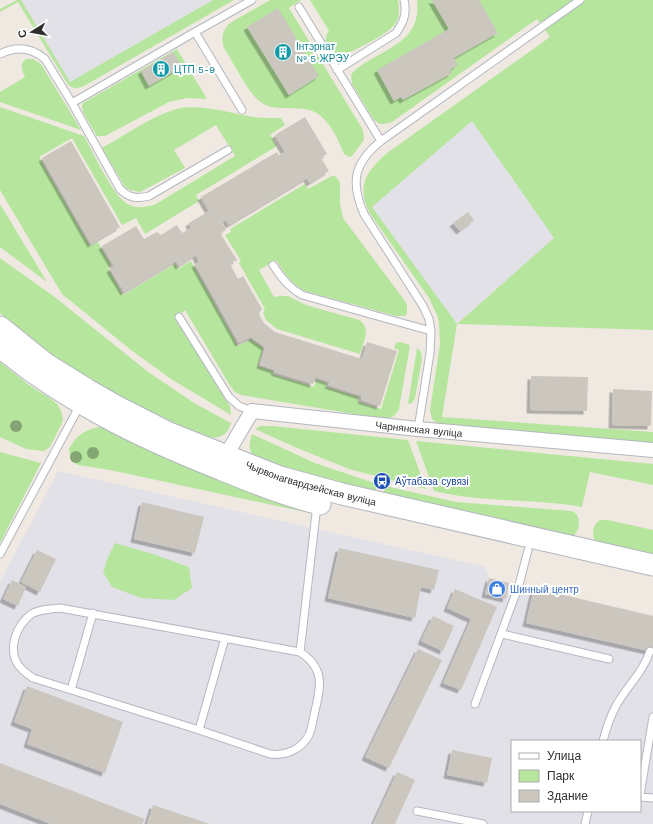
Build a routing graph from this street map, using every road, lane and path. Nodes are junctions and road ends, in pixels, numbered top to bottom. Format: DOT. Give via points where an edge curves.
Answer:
graph roads {
  1 [pos="252,0"];
  2 [pos="404,0"];
  3 [pos="580,0"];
  4 [pos="299,7"];
  5 [pos="195,32"];
  6 [pos="0,54"];
  7 [pos="337,70"];
  8 [pos="72,103"];
  9 [pos="242,110"];
  10 [pos="381,141"];
  11 [pos="228,150"];
  12 [pos="273,266"];
  13 [pos="179,317"];
  14 [pos="0,327"];
  15 [pos="431,331"];
  16 [pos="0,346"];
  17 [pos="84,397"];
  18 [pos="252,411"];
  19 [pos="418,429"];
  20 [pos="653,450"];
  21 [pos="222,462"];
  22 [pos="318,496"];
  23 [pos="528,550"];
  24 [pos="0,554"];
  25 [pos="653,565"];
  26 [pos="653,579"];
  27 [pos="93,613"];
  28 [pos="502,634"];
  29 [pos="225,638"];
  30 [pos="650,651"];
  31 [pos="300,652"];
  32 [pos="609,659"];
  33 [pos="71,690"];
  34 [pos="475,704"];
  35 [pos="653,717"];
  36 [pos="652,728"];
  37 [pos="199,730"];
  38 [pos="603,740"];
  39 [pos="641,790"];
  40 [pos="641,796"];
  41 [pos="653,798"];
  42 [pos="417,811"];
  43 [pos="588,812"];
  44 [pos="483,824"];
  45 [pos="585,824"];
  1 -- 5 [label="lane"];
  2 -- 7 [label="lane" via="405,17 396,33"];
  3 -- 10 [label="lane"];
  4 -- 7 [label="lane"];
  5 -- 8 [label="lane"];
  5 -- 9 [label="lane"];
  6 -- 8 [label="lane" via="18,48 29,49 39,54 45,59"];
  7 -- 10 [label="lane"];
  8 -- 11 [label="lane" via="120,189 133,198 149,196"];
  10 -- 15 [label="lane" via="369,151 358,170 356,181 359,204 423,306"];
  12 -- 15 [label="lane" via="289,287 302,295"];
  13 -- 18 [label="lane" via="229,396 239,406"];
  14 -- 17 [label="main road, Чырвонагвардзейская вуліца"];
  15 -- 19 [label="lane"];
  16 -- 17 [label="main road, Чырвонагвардзейская вуліца" via="54,387"];
  17 -- 21 [label="main road, Чырвонагвардзейская вуліца" via="113,422 148,438"];
  17 -- 24 [label="lane"];
  18 -- 19 [label="street, Чарнянская вуліца"];
  18 -- 21 [label="street"];
  19 -- 20 [label="street, Чарнянская вуліца"];
  21 -- 22 [label="main road, Чырвонагвардзейская вуліца" via="266,487"];
  22 -- 23 [label="main road, Чырвонагвардзейская вуліца"];
  22 -- 25 [label="main road, Чырвонагвардзейская вуліца"];
  22 -- 31 [label="lane"];
  23 -- 26 [label="main road, Чырвонагвардзейская вуліца"];
  23 -- 28 [label="lane"];
  27 -- 29 [label="lane"];
  27 -- 33 [label="lane"];
  27 -- 33 [label="lane" via="60,608 44,610 31,615 20,626 15,639 14,652 24,672 33,678"];
  28 -- 32 [label="lane"];
  28 -- 34 [label="lane"];
  29 -- 31 [label="lane"];
  29 -- 37 [label="lane"];
  30 -- 38 [label="lane" via="642,670 616,706"];
  31 -- 37 [label="lane" via="308,657 318,671 320,689 309,734 296,749 283,754 270,754"];
  33 -- 37 [label="lane"];
  35 -- 36 [label="lane"];
  36 -- 39 [label="lane"];
  40 -- 41 [label="lane"];
  42 -- 44 [label="lane"];
  43 -- 45 [label="lane"];
}
